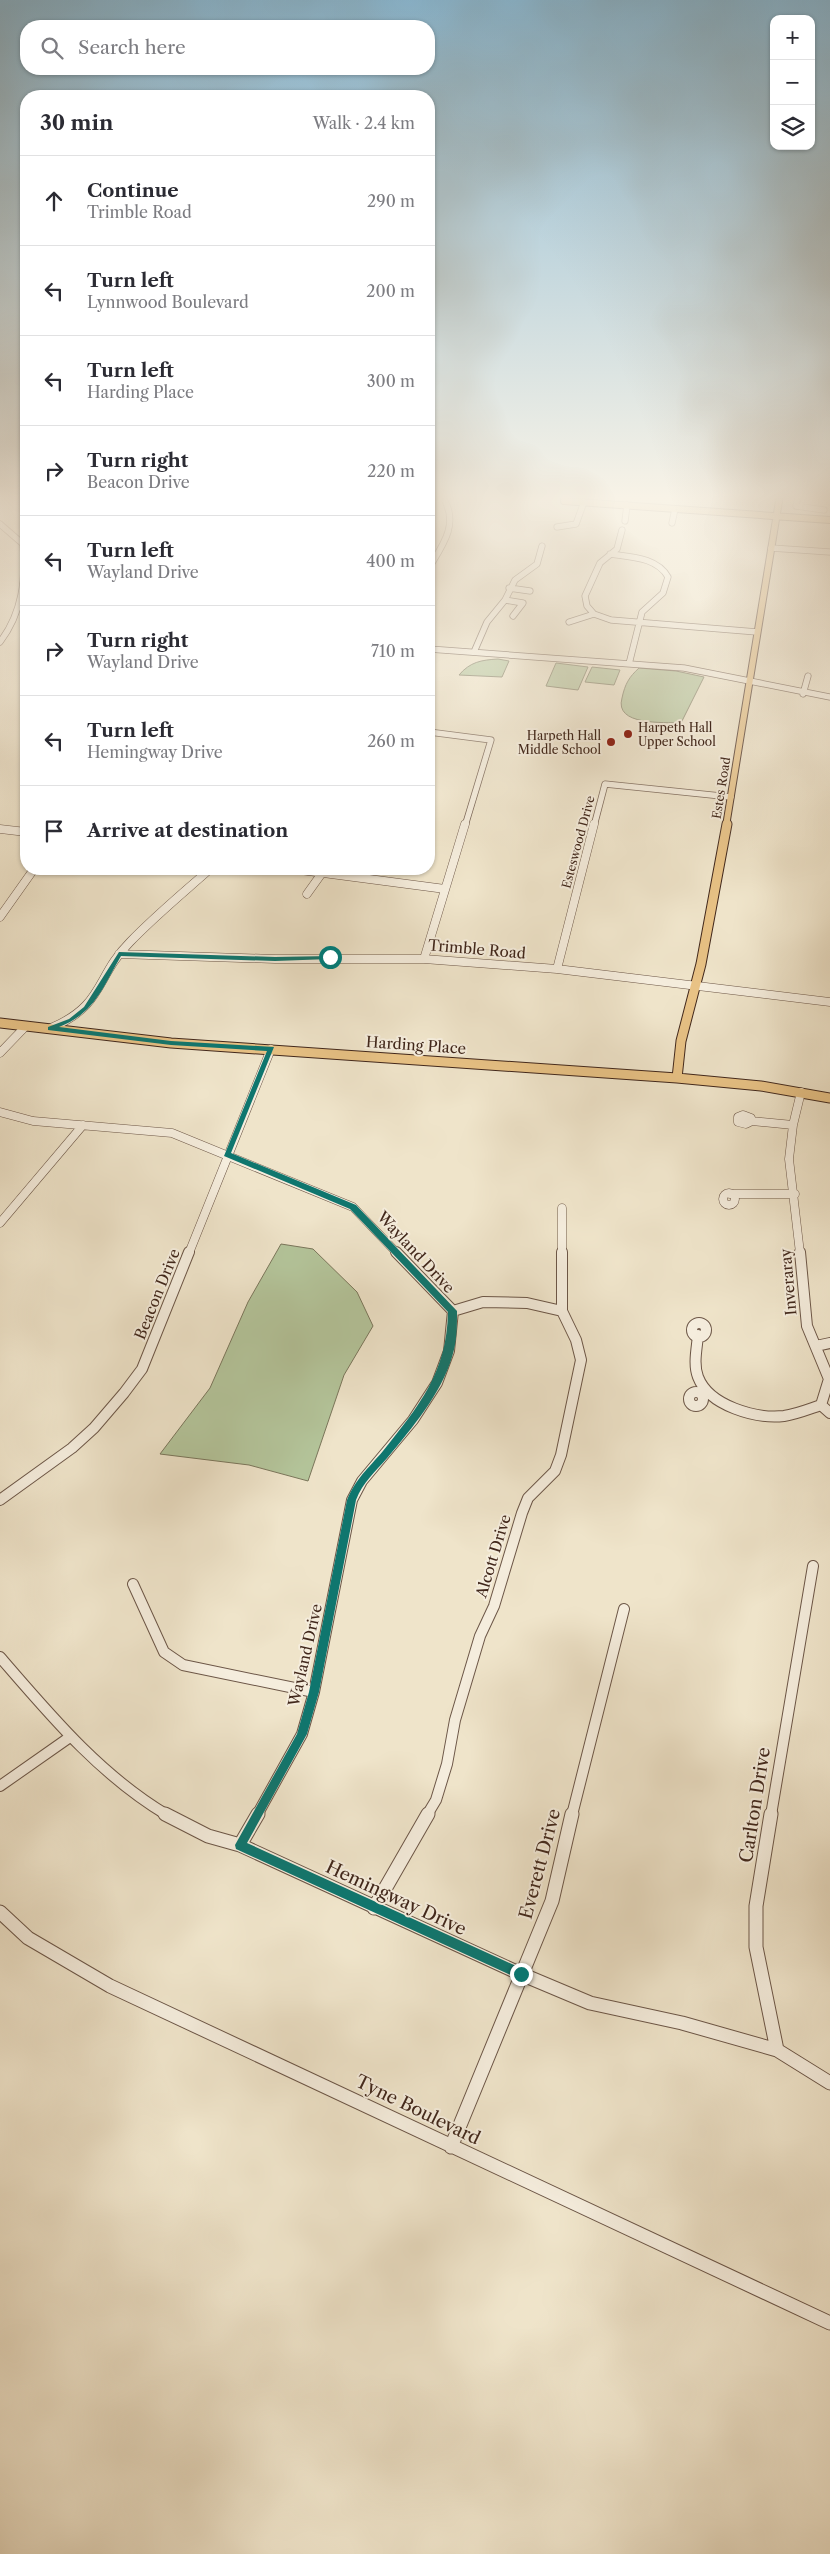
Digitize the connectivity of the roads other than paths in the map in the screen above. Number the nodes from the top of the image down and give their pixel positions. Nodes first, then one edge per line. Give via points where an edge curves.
1 (14, 620) edge
2 (488, 620) edge
3 (575, 620) edge
4 (614, 620) edge
5 (759, 620) edge
6 (569, 622) dead end
7 (639, 622) junction
8 (757, 632) junction
9 (0, 633) edge
10 (8, 633) junction
11 (0, 642) edge
12 (435, 649) edge
13 (474, 652) junction
14 (630, 664) junction
15 (808, 676) dead end
16 (749, 681) junction
17 (802, 694) junction
18 (830, 697) edge
19 (435, 733) edge
20 (731, 797) junction
21 (0, 829) edge
22 (20, 831) edge
23 (30, 875) edge
24 (203, 875) edge
25 (321, 875) edge
26 (337, 875) edge
27 (445, 889) junction
28 (307, 894) dead end
29 (0, 917) edge
30 (119, 954) junction
31 (424, 958) junction
32 (557, 969) junction
33 (696, 986) junction
34 (830, 1002) edge
35 (0, 1023) edge
36 (25, 1027) junction
37 (51, 1028) junction
38 (271, 1049) junction
39 (0, 1053) edge
40 (677, 1078) junction
41 (801, 1092) junction
42 (830, 1098) edge
43 (0, 1112) edge
44 (752, 1120) dead end
45 (82, 1125) junction
46 (793, 1125) junction
47 (227, 1154) junction
48 (730, 1194) dead end
49 (796, 1194) junction
50 (562, 1208) dead end
51 (0, 1223) edge
52 (453, 1311) junction
53 (562, 1311) junction
54 (698, 1335) dead end
55 (830, 1343) edge
56 (816, 1346) junction
57 (821, 1405) junction
58 (830, 1412) edge
59 (0, 1500) edge
60 (812, 1566) dead end
61 (133, 1584) dead end
62 (624, 1610) dead end
63 (0, 1657) edge
64 (314, 1692) junction
65 (70, 1738) junction
66 (0, 1786) edge
67 (240, 1845) junction
68 (374, 1908) junction
69 (0, 1912) edge
70 (521, 1974) junction
71 (777, 2050) junction
72 (830, 2083) edge
73 (451, 2147) junction
74 (830, 2324) edge

1 - 10 street
2 - 13 street
3 - 6 street
4 - 7 street
5 - 8 main road, Estes Road
7 - 8 street
7 - 14 street
8 - 16 main road, Estes Road
9 - 10 street
10 - 11 street
12 - 13 street
13 - 14 street
14 - 16 street via 701,671
15 - 17 street
16 - 17 street
16 - 20 main road, Estes Road
17 - 18 street
19 - 27 street via 492,740
20 - 32 street, Esteswood Drive via 605,784
20 - 33 main road, Estes Road
21 - 22 street
23 - 29 street
24 - 30 street
25 - 28 street
26 - 27 street
27 - 31 street
30 - 31 street, Trimble Road via 275,959
30 - 37 street via 87,1008 71,1020
31 - 32 street, Trimble Road
32 - 33 street, Trimble Road
33 - 34 street, Trimble Road
33 - 40 main road, Estes Road via 681,1041
35 - 36 main road, Harding Place
36 - 37 main road, Harding Place
36 - 39 street
37 - 38 main road, Harding Place via 171,1043
38 - 40 main road, Harding Place
38 - 47 street, Beacon Drive
40 - 41 main road, Harding Place
41 - 42 main road, Harding Place
41 - 46 street, Inveraray
43 - 45 street, Wayland Drive via 33,1120
44 - 46 street
45 - 47 street, Wayland Drive via 172,1132
45 - 51 street
46 - 49 street, Inveraray via 789,1159
47 - 52 street, Wayland Drive via 353,1207
47 - 59 street, Beacon Drive via 142,1369 115,1406 62,1457
48 - 49 street
49 - 56 street, Inveraray via 807,1326
50 - 53 street, Alcott Drive
52 - 53 street via 483,1302 527,1303
52 - 64 street, Wayland Drive via 448,1358 440,1376 418,1412 358,1483
53 - 68 street, Alcott Drive via 576,1340 581,1360 561,1455 555,1471 528,1498 522,1513 454,1720 447,1764 436,1800
54 - 57 street via 697,1369 706,1393 729,1405 782,1416
55 - 56 street
56 - 57 street, Inveraray via 829,1378
57 - 58 street
60 - 71 street, Carlton Drive via 756,1906 756,1947
61 - 64 street via 164,1652 184,1665
62 - 70 street, Everett Drive via 552,1901
63 - 65 street, Hemingway Drive
64 - 67 street, Wayland Drive via 302,1734
65 - 66 street
65 - 67 street, Hemingway Drive via 121,1786 162,1813 217,1841
67 - 68 street, Hemingway Drive
68 - 70 street, Hemingway Drive
69 - 73 street, Tyne Boulevard via 28,1938 110,1986
70 - 71 street, Hemingway Drive via 590,2003 682,2022
70 - 73 street, Everett Drive
71 - 72 street, Hemingway Drive
73 - 74 street, Tyne Boulevard

